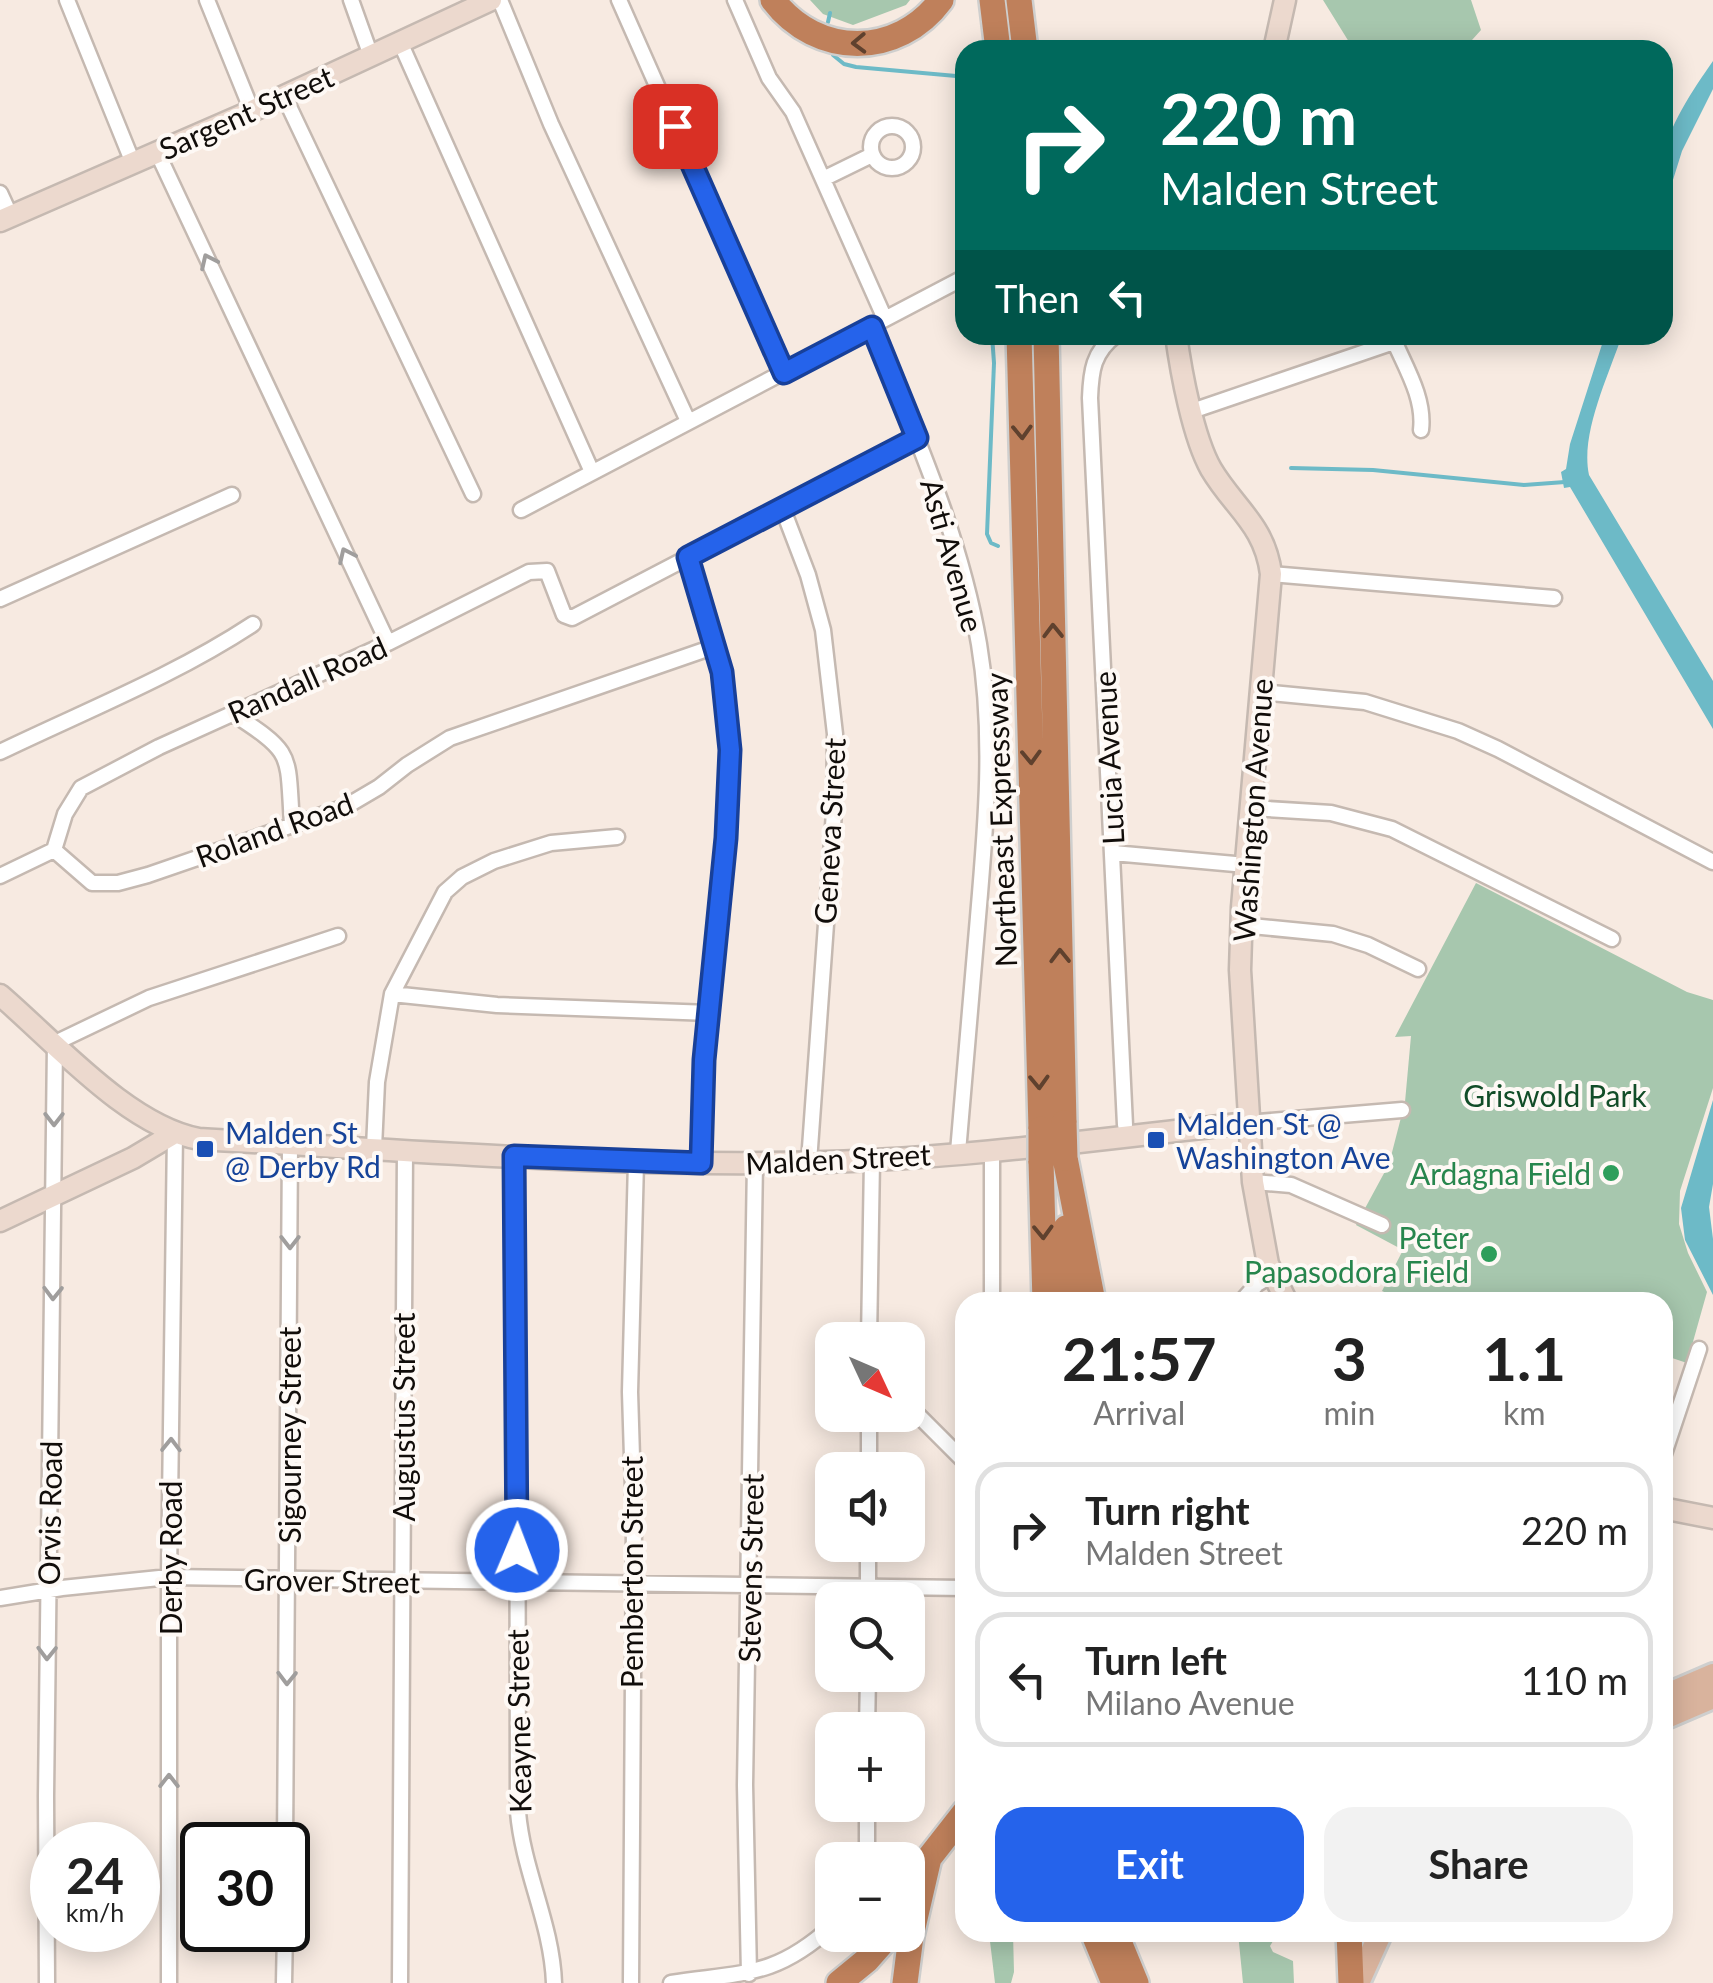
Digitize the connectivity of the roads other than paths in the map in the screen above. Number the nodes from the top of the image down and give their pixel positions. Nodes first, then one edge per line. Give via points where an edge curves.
1 (67, 0) edge
2 (207, 0) edge
3 (351, 0) edge
4 (491, 0) edge
5 (500, 0) edge
6 (618, 0) edge
7 (735, 0) edge
8 (773, 0) edge
9 (941, 0) edge
10 (992, 0) edge
11 (1019, 0) edge
12 (1285, 0) edge
13 (997, 40) edge
14 (1024, 40) edge
15 (1276, 40) edge
16 (400, 42) junction
17 (371, 56) junction
18 (284, 96) junction
19 (252, 110) junction
20 (157, 152) junction
21 (872, 155) dead end
22 (134, 163) junction
23 (823, 178) junction
24 (0, 192) edge
25 (5, 219) edge
26 (955, 282) edge
27 (878, 323) junction
28 (1019, 345) edge
29 (1046, 345) edge
30 (1106, 345) edge
31 (1178, 345) edge
32 (1373, 345) edge
33 (1396, 345) edge
34 (784, 373) junction
35 (1192, 410) junction
36 (688, 422) junction
37 (1420, 430) dead end
38 (917, 438) junction
39 (592, 472) junction
40 (473, 494) dead end
41 (232, 495) dead end
42 (782, 506) junction
43 (522, 510) dead end
44 (688, 557) junction
45 (1271, 574) junction
46 (1554, 598) dead end
47 (0, 599) edge
48 (253, 624) dead end
49 (388, 643) junction
50 (716, 646) junction
51 (1261, 692) junction
52 (232, 713) junction
53 (0, 752) edge
54 (1252, 808) junction
55 (292, 824) junction
56 (617, 837) dead end
57 (54, 850) junction
58 (1112, 853) junction
59 (1713, 862) edge
60 (1246, 865) junction
61 (0, 876) edge
62 (1241, 926) junction
63 (338, 936) dead end
64 (1612, 939) dead end
65 (1418, 969) dead end
66 (392, 994) junction
67 (0, 995) edge
68 (710, 1013) junction
69 (55, 1043) junction
70 (1402, 1110) dead end
71 (1247, 1123) junction
72 (1052, 1126) junction
73 (1201, 1128) junction
74 (1126, 1130) junction
75 (175, 1134) junction
76 (290, 1145) junction
77 (374, 1148) junction
78 (992, 1149) junction
79 (404, 1150) junction
80 (958, 1152) junction
81 (514, 1156) junction
82 (1053, 1159) junction
83 (872, 1160) junction
84 (636, 1162) junction
85 (755, 1162) junction
86 (809, 1162) junction
87 (701, 1163) junction
88 (1252, 1174) junction
89 (54, 1195) junction
90 (0, 1221) edge
91 (1382, 1225) dead end
92 (1272, 1275) junction
93 (992, 1292) edge
94 (1046, 1292) edge
95 (1067, 1292) edge
96 (1090, 1292) edge
97 (1249, 1292) edge
98 (1281, 1292) edge
99 (869, 1322) edge
100 (1699, 1348) dead end
101 (925, 1421) edge
102 (1673, 1427) edge
103 (955, 1452) edge
104 (1673, 1510) edge
105 (1713, 1518) edge
106 (169, 1577) junction
107 (288, 1580) junction
108 (404, 1581) junction
109 (516, 1582) junction
110 (633, 1583) junction
111 (750, 1586) junction
112 (955, 1589) edge
113 (48, 1590) junction
114 (815, 1590) edge
115 (925, 1590) edge
116 (0, 1598) edge
117 (1713, 1675) edge
118 (1673, 1692) edge
119 (1713, 1697) edge
120 (1673, 1715) edge
121 (286, 1822) edge
122 (955, 1823) edge
123 (929, 1858) junction
124 (925, 1866) edge
125 (815, 1939) edge
126 (1096, 1942) edge
127 (1119, 1942) edge
128 (1350, 1942) edge
129 (1376, 1942) edge
130 (284, 1952) edge
131 (875, 1952) edge
132 (749, 1974) junction
133 (48, 1983) edge
134 (169, 1983) edge
135 (284, 1983) edge
136 (400, 1983) edge
137 (554, 1983) edge
138 (631, 1983) edge
139 (671, 1983) edge
140 (838, 1983) edge
141 (905, 1983) edge
142 (1114, 1983) edge
143 (1136, 1983) edge
144 (1354, 1983) edge

1 - 22 street
2 - 19 street
3 - 17 street
4 - 16 street, Sargent Street
5 - 36 street
6 - 34 street
7 - 23 street, Asti Avenue
9 -> 8 highway via 903,34 855,45 808,32
10 - 13 highway
11 - 14 highway
12 - 15 street
16 - 17 street, Sargent Street
16 - 39 street
17 - 18 street, Sargent Street
18 - 19 street, Sargent Street
18 - 40 street
19 - 20 street, Sargent Street
20 - 22 street, Sargent Street
49 -> 20 street
21 - 23 street
22 - 25 street, Sargent Street
23 - 27 street, Asti Avenue
24 - 25 street
26 - 27 street
27 - 34 street
27 - 38 street, Asti Avenue
28 -> 72 highway, Northeast Expressway
72 -> 29 highway, Northeast Expressway
30 - 58 street, Lucia Avenue via 1091,370 1090,391
31 - 35 street, Washington Avenue
32 - 35 street
33 - 37 street via 1419,399
34 - 36 street
35 - 45 street, Washington Avenue via 1210,466 1262,536
36 - 39 street
38 - 42 street
38 - 80 street, Asti Avenue via 966,586 987,731 986,826
39 - 43 street
41 - 47 street
42 - 44 street
42 - 86 street, Geneva Street via 823,630 836,734
44 - 49 street, Randall Road via 568,618 547,572 536,570
44 - 50 street
45 - 46 street
45 - 51 street, Washington Avenue
48 - 53 street via 125,695
49 - 52 street, Randall Road
50 - 55 street, Roland Road via 450,738 359,800
50 - 68 street via 730,763
51 - 54 street, Washington Avenue
51 - 59 street via 1365,702 1438,723
52 - 55 street via 286,756
52 - 57 street, Randall Road via 81,788
54 - 60 street, Washington Avenue
54 - 64 street via 1331,813 1392,829
55 - 57 street, Roland Road via 118,883 92,883
56 - 66 street via 552,843 462,878 445,892
57 - 61 street
58 - 60 street
58 - 74 street, Lucia Avenue
60 - 62 street, Washington Avenue
62 - 65 street via 1333,934
62 - 71 street, Washington Avenue
63 - 69 street via 149,998
66 - 68 street
66 - 77 street
67 - 69 street, Malden Street
68 - 87 street
69 - 75 street, Malden Street via 135,1111
69 -> 89 street, Orvis Road
70 - 71 street, Malden Street
71 - 73 street, Malden Street
71 - 88 street, Washington Avenue
72 - 82 highway, Northeast Expressway, bridge
73 - 74 street, Malden Street
73 - 88 street via 1231,1140
74 - 78 street, Malden Street
75 - 76 street, Malden Street
75 - 89 street
106 -> 75 street, Derby Road
76 - 77 street, Malden Street
76 -> 107 street, Sigourney Street
77 - 79 street, Malden Street
78 - 80 street, Malden Street
78 - 93 street
79 - 81 street, Malden Street
79 - 108 street, Augustus Street
80 - 83 street, Malden Street
81 - 84 street, Malden Street
81 - 109 street, Keayne Street
82 -> 94 highway, Northeast Expressway
82 - 95 highway, Northeast Expressway
82 - 96 highway
83 - 86 street, Malden Street
83 - 99 street
84 - 87 street, Malden Street
84 - 110 street, Pemberton Street
85 - 86 street, Malden Street
85 - 87 street, Malden Street
85 - 111 street, Stevens Street
88 - 91 street
88 - 92 street, Washington Avenue
89 - 90 street
89 -> 113 street, Orvis Road
92 - 97 street
92 - 98 street, Washington Avenue
100 - 102 street
101 - 103 street
104 - 105 street
106 - 107 street, Grover Street
106 - 113 street, Grover Street
134 -> 106 street, Derby Road
107 - 108 street, Grover Street
107 -> 121 street, Sigourney Street
108 - 109 street, Grover Street
108 - 136 street, Augustus Street
109 - 110 street, Grover Street
109 - 137 street, Keayne Street via 518,1812
110 - 111 street, Grover Street
110 - 138 street, Pemberton Street
111 - 114 street, Grover Street
111 - 132 street, Stevens Street
112 - 115 street, Grover Street
113 - 116 street, Grover Street
113 -> 133 street, Orvis Road
117 - 118 main road
119 - 120 main road
122 - 123 highway
123 - 124 highway
123 - 141 highway
125 - 132 street via 786,1961
126 - 142 highway
127 - 143 highway
128 - 144 highway
129 - 144 main road
130 - 135 street
131 - 140 highway
132 - 139 street

